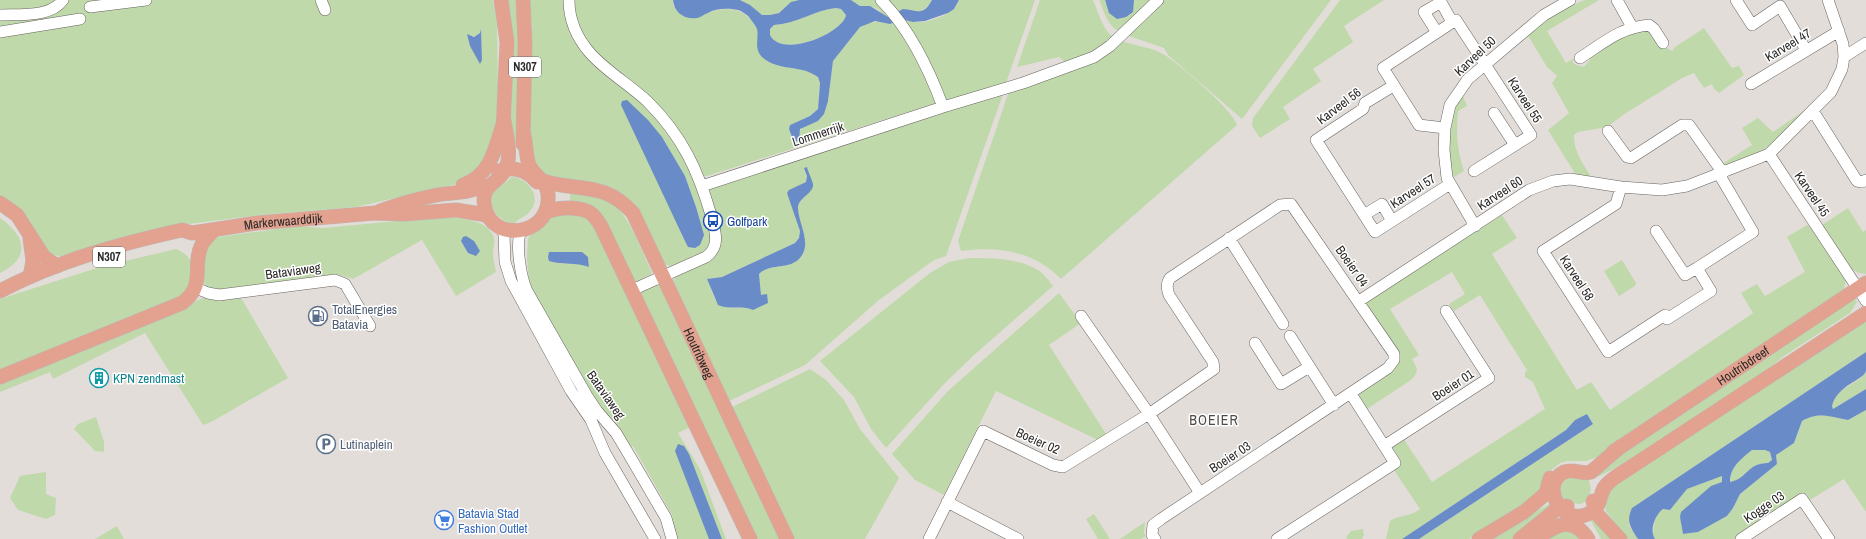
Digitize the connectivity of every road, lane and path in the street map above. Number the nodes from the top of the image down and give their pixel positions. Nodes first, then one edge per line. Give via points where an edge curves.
1 (63, 0) edge
2 (146, 0) edge
3 (501, 0) edge
4 (524, 0) edge
5 (569, 0) edge
6 (881, 0) edge
7 (1158, 0) edge
8 (1569, 0) edge
9 (1617, 0) edge
10 (1736, 0) edge
11 (1828, 0) edge
12 (90, 7) dead end
13 (0, 15) edge
14 (80, 19) dead end
15 (1452, 22) junction
16 (1632, 27) junction
17 (0, 31) edge
18 (1839, 31) junction
19 (1436, 32) junction
20 (1663, 43) dead end
21 (1866, 43) edge
22 (1806, 50) junction
23 (1844, 57) junction
24 (1580, 58) dead end
25 (1485, 64) junction
26 (1751, 84) dead end
27 (1393, 86) junction
28 (943, 107) junction
29 (1813, 111) junction
30 (1494, 113) dead end
31 (504, 120) junction
32 (1445, 128) junction
33 (1608, 132) dead end
34 (1515, 145) junction
35 (1769, 154) junction
36 (502, 170) junction
37 (1474, 171) dead end
38 (1721, 173) junction
39 (1338, 175) joint
40 (538, 180) junction
41 (1866, 180) edge
42 (1450, 184) junction
43 (482, 186) junction
44 (702, 186) junction
45 (1621, 187) junction
46 (438, 194) junction
47 (0, 203) edge
48 (375, 212) junction
49 (545, 213) junction
50 (1364, 215) junction
51 (489, 221) junction
52 (1392, 221) junction
53 (1476, 226) junction
54 (214, 230) junction
55 (524, 230) junction
56 (1656, 231) dead end
57 (192, 232) junction
58 (29, 234) junction
59 (1229, 238) junction
60 (198, 264) junction
61 (57, 266) junction
62 (1697, 268) junction
63 (30, 276) junction
64 (664, 276) junction
65 (1862, 286) edge
66 (196, 288) junction
67 (632, 290) junction
68 (0, 293) edge
69 (1359, 301) junction
70 (1866, 301) edge
71 (1446, 311) dead end
72 (1866, 313) edge
73 (1081, 316) dead end
74 (1283, 324) dead end
75 (370, 326) dead end
76 (1290, 336) dead end
77 (1255, 343) dead end
78 (1309, 367) junction
79 (0, 377) edge
80 (1351, 394) junction
81 (1334, 405) junction
82 (1149, 414) junction
83 (1384, 446) junction
84 (1588, 469) junction
85 (1551, 491) junction
86 (1200, 493) junction
87 (1597, 499) junction
88 (947, 502) junction
89 (1563, 510) junction
90 (1581, 516) junction
91 (1617, 536) edge
92 (655, 539) edge
93 (672, 539) edge
94 (750, 539) edge
95 (787, 539) edge
96 (930, 539) edge
97 (1018, 539) edge
98 (1155, 539) edge
99 (1277, 539) edge
100 (1479, 539) edge
101 (1520, 539) edge
102 (1526, 539) edge
103 (1536, 539) edge
104 (1588, 539) edge
105 (1596, 539) edge
106 (1741, 539) edge
107 (1829, 539) edge

1 - 13 street via 54,8 41,12
2 - 12 street
3 - 31 main road, N307 via 507,42
4 - 40 main road, N307 via 522,159
5 - 44 street via 569,14 577,33 590,52 648,102 670,126 691,159
6 - 28 street via 900,23 931,76
7 - 28 street, Lommerrijk via 1110,46 1094,57 1023,83
8 - 25 street, Karveel 50 via 1544,15
9 - 16 street
10 - 22 street via 1752,25 1780,6
11 - 18 street
14 - 17 street
15 - 19 street
15 - 19 street via 1441,2 1424,12
15 - 25 street via 1456,20
16 - 20 street via 1649,25
16 - 24 street via 1617,33
18 - 22 street, Karveel 47
18 - 23 street
19 - 27 street via 1383,68
21 - 23 street
22 - 26 street, Karveel 47
23 - 29 street via 1842,69 1831,92
25 - 32 street, Karveel 50 via 1458,92 1450,105
25 - 34 street, Karveel 55 via 1531,135
27 - 32 street via 1419,125
27 - 39 street, Karveel 56 via 1365,103 1363,108 1316,140
28 - 44 street, Lommerrijk
29 - 35 street
29 - 41 street via 1857,181
30 - 34 street
31 - 36 main road, N307
31 - 46 main road, N307 via 491,159 483,172 471,182
32 - 42 street, Karveel 50 via 1444,150
33 - 38 street via 1627,158 1631,158 1682,125 1689,125
34 - 37 street, Karveel 55
35 - 38 street, Karveel 60
35 - 65 street, Karveel 45
36 - 40 main road via 516,169
36 - 43 main road, N307 via 490,175
36 - 51 main road via 487,190 484,202
38 - 45 street, Karveel 60 via 1687,186 1662,190
38 - 62 street via 1753,232
39 - 50 street, Karveel 57
40 - 49 main road, N307 via 548,201
40 - 55 main road, N307 via 542,200 540,208 526,223
40 - 64 main road, Houtribweg via 591,189 615,197 634,213
42 - 52 street, Karveel 57
42 - 53 street, Karveel 50
43 - 46 main road, Markerwaarddijk / N307 via 470,191
43 - 51 main road via 478,201
44 - 64 street via 716,236 715,248 698,262
45 - 53 street, Karveel 60 via 1575,179 1553,181 1529,190
45 - 62 street, Karveel 58 via 1616,204 1543,251 1608,352 1665,315 1668,319 1711,291
46 - 48 main road, Markerwaarddijk / N307
47 - 58 main road via 17,215
48 - 51 main road, Markerwaarddijk / N307 via 438,212
48 - 54 main road, Markerwaarddijk / N307 via 256,223
49 - 55 main road via 537,225
49 - 67 main road via 555,209 580,209 590,213 601,226
50 - 52 street, Karveel 57 via 1375,232
50 - 52 street, Karveel 57 via 1382,204
51 - 55 main road, N307 via 510,231
51 - 92 street, Bataviaweg via 504,234 508,274 535,322 539,335 571,391 587,413 605,453
53 - 69 street, Karveel 60
54 - 57 main road, Markerwaarddijk / N307
54 - 60 main road via 202,244
55 - 93 street, Bataviaweg via 521,267 526,291 596,411 616,433 628,453 666,518
56 - 62 street via 1685,275
57 - 60 main road via 193,257
57 - 61 main road, Markerwaarddijk / N307 via 182,230 112,247
57 - 68 main road, Markerwaarddijk / N307 via 183,239 107,258
58 - 61 main road via 44,257
58 - 63 main road via 33,261
59 - 69 street, Boeier 04 via 1280,206 1291,204
59 - 74 street
59 - 82 street, Boeier 04 via 1170,278 1166,285 1169,294 1213,362 1214,369
60 - 66 main road
61 - 63 main road, Markerwaarddijk / N307
63 - 68 main road, Markerwaarddijk / N307
64 - 67 street
64 - 95 main road, Houtribweg
65 - 70 street, Karveel 45
65 - 84 main road, Houtribdreef
66 - 75 street, Bataviaweg via 219,295 335,280 346,284
66 - 79 main road via 187,300 177,306
67 - 94 main road
69 - 80 street, Boeier 04 via 1394,354 1394,360 1388,368
71 - 83 street, Boeier 01 via 1489,378
72 - 87 main road, Houtribdreef via 1628,468 1608,483
73 - 82 street
76 - 78 street
77 - 78 street via 1281,384
78 - 81 street
80 - 81 street, Boeier 03
80 - 83 street
81 - 86 street, Boeier 03
82 - 86 street
82 - 88 street, Boeier 02 via 1063,467 1053,465 983,431
83 - 99 street via 1396,463
84 - 85 main road via 1570,464 1560,467 1552,475
84 - 87 main road
85 - 89 main road
85 - 100 main road via 1524,512
86 - 98 street, Boeier 03 via 1153,525 1152,535
87 - 89 main road via 1581,509 1567,506
87 - 90 main road
87 - 91 main road via 1605,525
88 - 96 street, Boeier 02
88 - 97 street
89 - 90 main road
89 - 101 main road
89 - 102 main road
90 - 105 main road
103 - 104 main road via 1554,527 1565,524 1580,529
106 - 107 street, Kogge 03 via 1802,499

